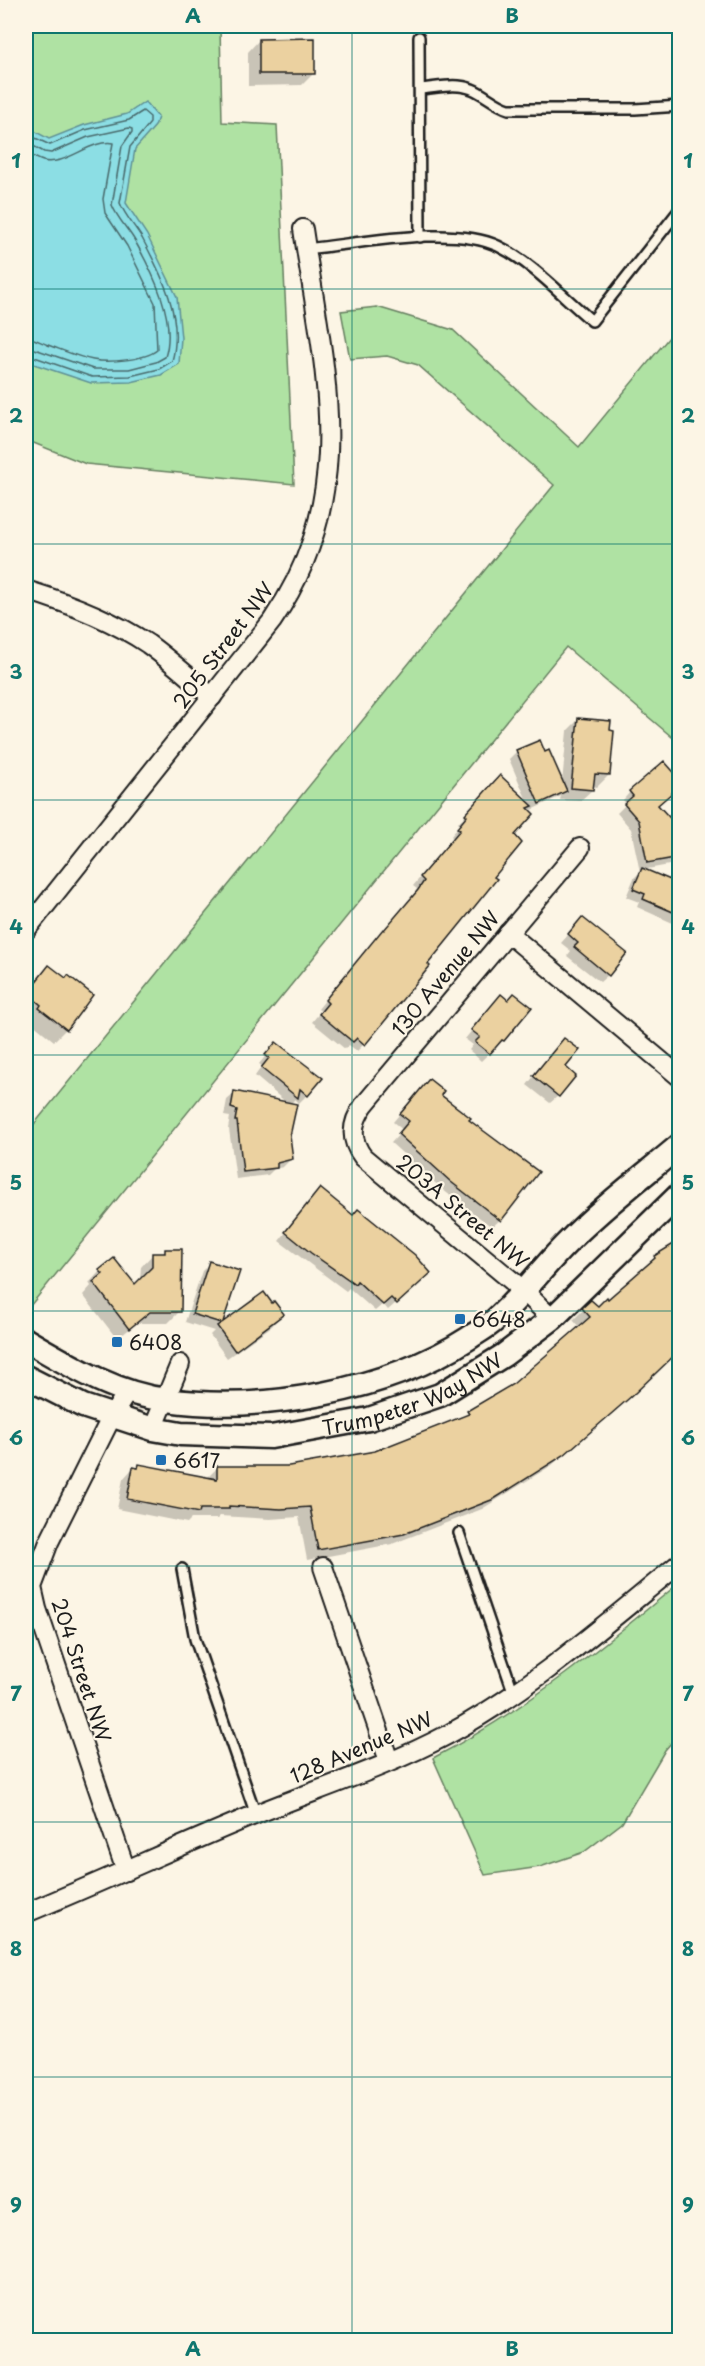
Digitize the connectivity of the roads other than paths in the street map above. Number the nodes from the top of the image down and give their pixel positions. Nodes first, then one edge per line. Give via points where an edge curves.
1 (419, 37) dead end
2 (420, 89) junction
3 (680, 106) edge
4 (680, 209) edge
5 (303, 229) dead end
6 (420, 237) junction
7 (306, 249) junction
8 (26, 590) edge
9 (212, 697) junction
10 (580, 848) dead end
11 (26, 930) edge
12 (508, 933) junction
13 (680, 1077) edge
14 (353, 1132) joint
15 (680, 1145) edge
16 (680, 1194) edge
17 (523, 1290) junction
18 (552, 1319) junction
19 (26, 1340) edge
20 (180, 1364) dead end
21 (26, 1377) edge
22 (128, 1391) junction
23 (166, 1400) junction
24 (112, 1416) junction
25 (153, 1429) junction
26 (459, 1533) dead end
27 (680, 1563) edge
28 (323, 1567) dead end
29 (182, 1569) dead end
30 (31, 1611) edge
31 (514, 1694) junction
32 (389, 1761) junction
33 (256, 1815) junction
34 (126, 1871) junction
35 (26, 1913) edge

1 - 2 lane
2 - 3 lane via 472,88 509,109
2 - 6 lane
4 - 6 lane via 592,321 520,259 496,245 450,235
5 - 7 street, 205 Street NW
6 - 7 lane
7 - 9 street, 205 Street NW via 329,420 330,455 321,516 287,600
8 - 9 street via 80,608 127,632
9 - 11 street, 205 Street NW
10 - 12 street, 130 Avenue NW
12 - 13 street
12 - 14 street, 130 Avenue NW via 357,1114
14 - 17 street, 203A Street NW via 363,1157
15 - 17 street, Trumpeter Way NW via 568,1242
16 - 18 street, Trumpeter Way NW
17 - 18 street, 203A Street NW
17 - 23 street, Trumpeter Way NW via 494,1321 442,1355 356,1387 292,1399 226,1403
18 - 25 street, Trumpeter Way NW via 440,1395 369,1419 271,1437 181,1434
19 - 22 street, Trumpeter Way NW via 75,1368
20 - 23 street
21 - 24 street, Trumpeter Way NW
22 - 23 street, Trumpeter Way NW
22 - 24 street, 204 Street NW
23 - 25 street
24 - 25 street, Trumpeter Way NW
24 - 30 street, 204 Street NW via 49,1542 32,1587
26 - 31 lane
27 - 31 street, 128 Avenue NW
28 - 32 street
29 - 33 lane via 195,1639
30 - 34 street, 204 Street NW
31 - 32 street, 128 Avenue NW via 447,1735
32 - 33 street, 128 Avenue NW
33 - 34 street, 128 Avenue NW
34 - 35 street, 128 Avenue NW

